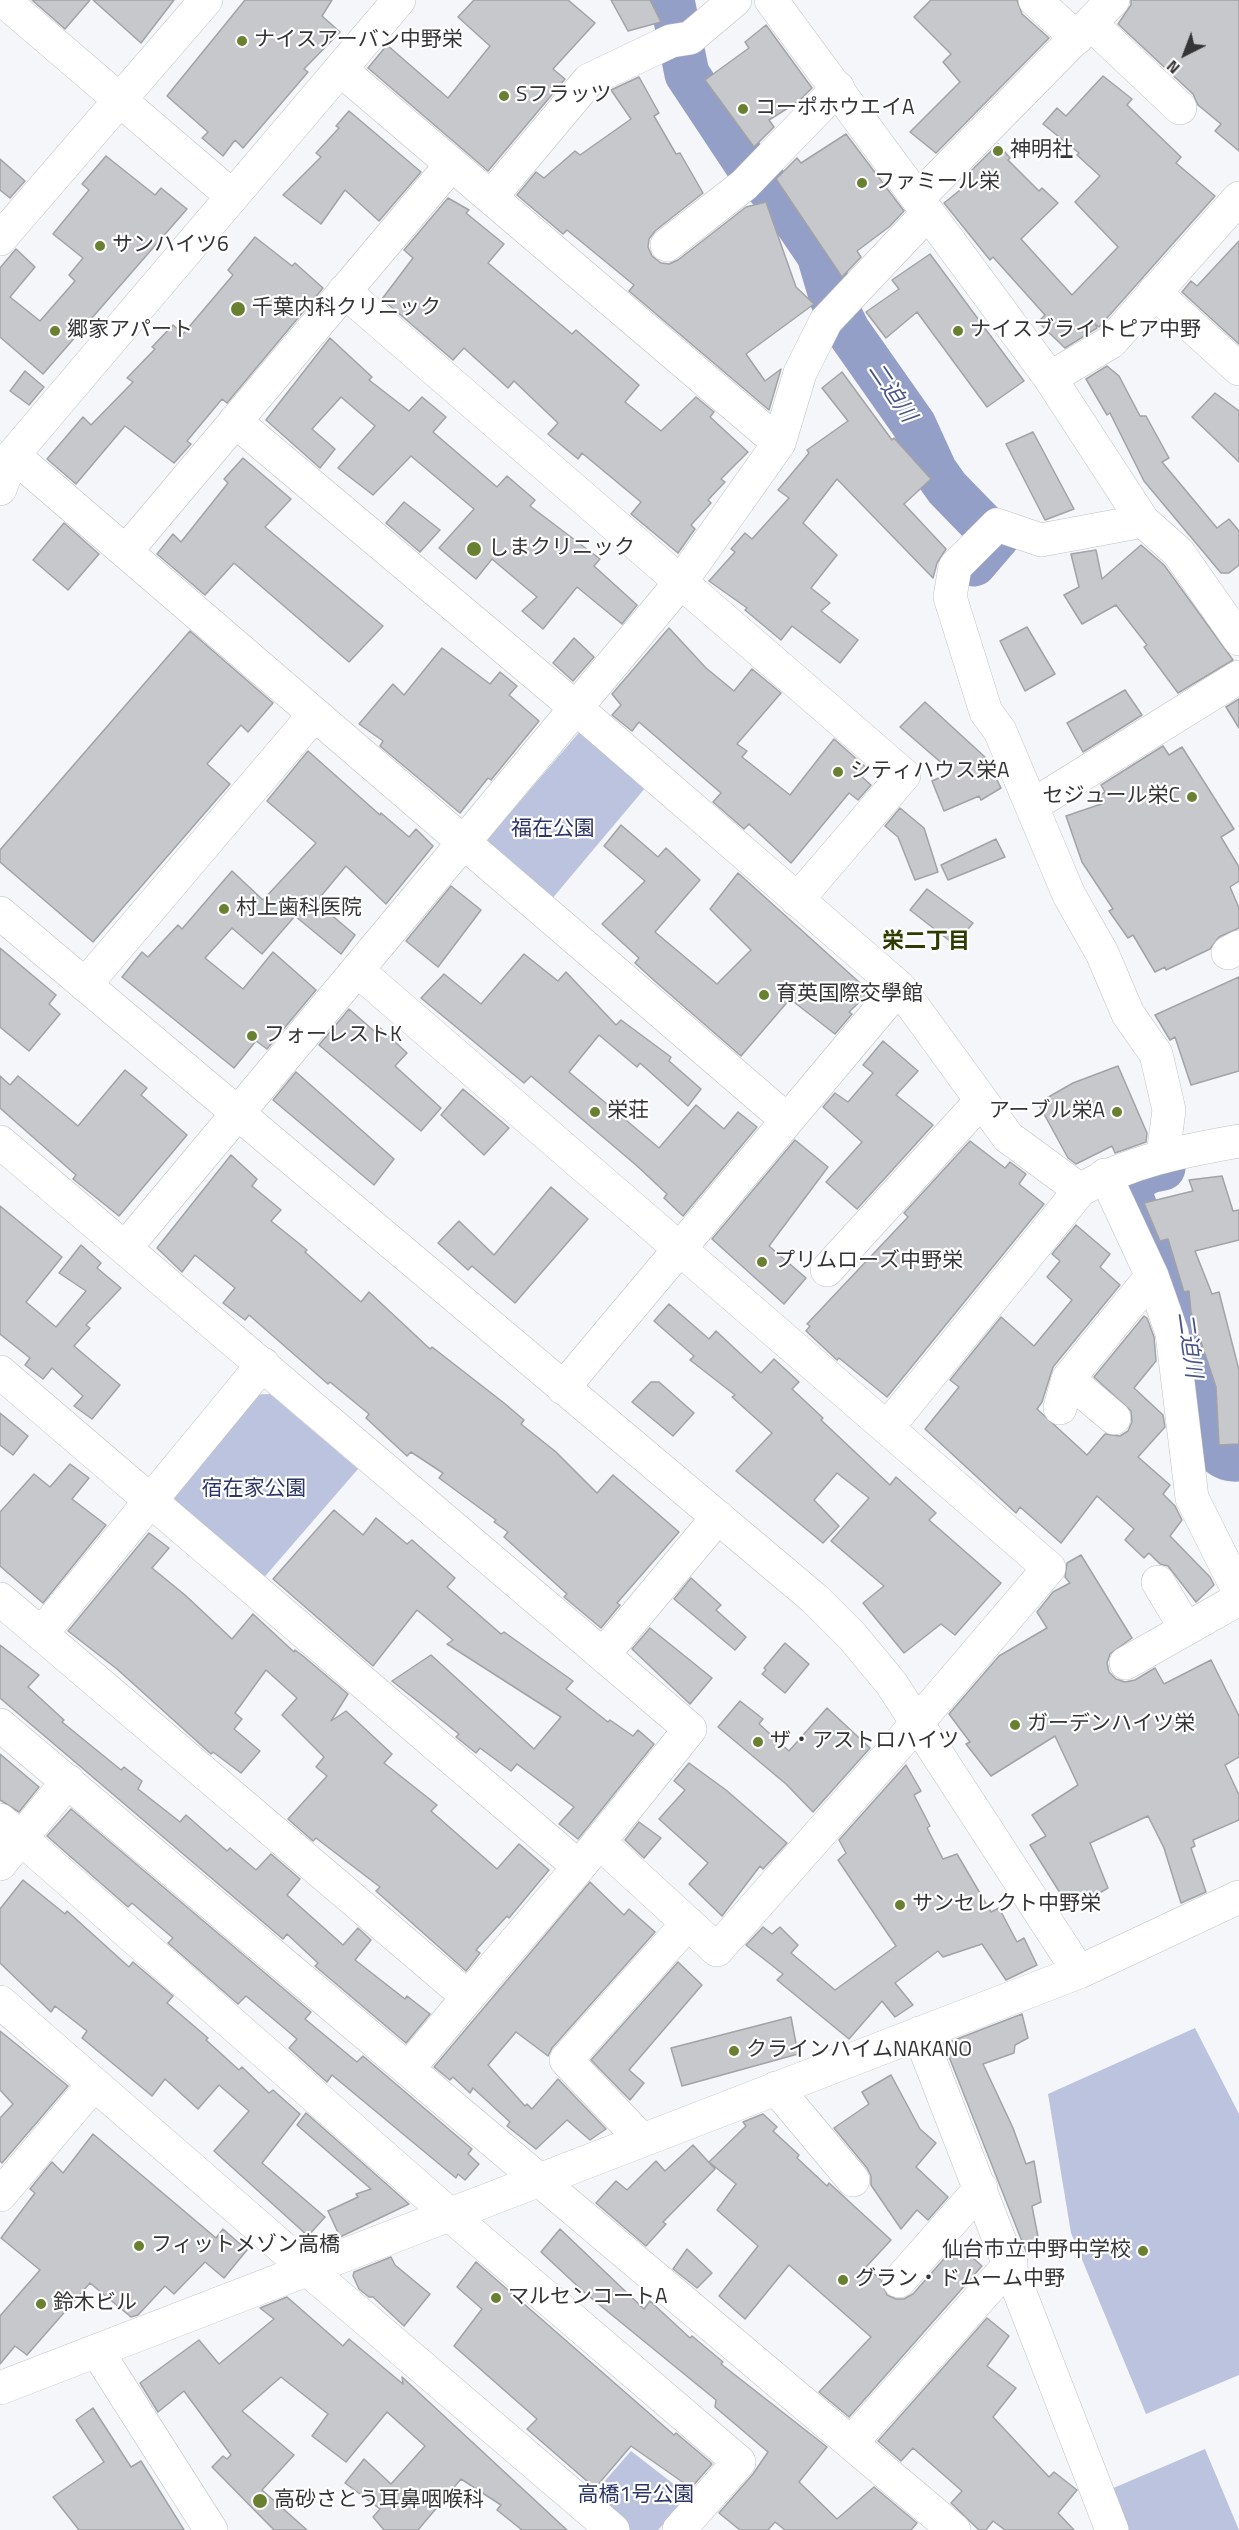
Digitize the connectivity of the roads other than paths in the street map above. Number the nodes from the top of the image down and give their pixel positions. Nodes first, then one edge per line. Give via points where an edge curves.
1 (3, 0) edge
2 (206, 0) edge
3 (399, 0) edge
4 (735, 0) edge
5 (771, 0) edge
6 (1035, 0) edge
7 (1113, 0) edge
8 (1084, 31) junction
9 (341, 70) junction
10 (838, 88) junction
11 (121, 99) junction
12 (1180, 108) dead end
13 (451, 165) junction
14 (232, 196) junction
15 (491, 197) junction
16 (1239, 198) edge
17 (924, 205) junction
18 (3, 230) edge
19 (667, 245) dead end
20 (344, 291) junction
21 (1154, 292) junction
22 (1239, 369) edge
23 (1050, 378) junction
24 (235, 421) junction
25 (779, 443) junction
26 (13, 455) junction
27 (0, 489) edge
28 (1143, 521) junction
29 (127, 550) junction
30 (680, 584) junction
31 (1239, 639) edge
32 (1239, 677) edge
33 (576, 708) junction
34 (314, 715) junction
35 (1033, 805) junction
36 (463, 842) junction
37 (797, 900) junction
38 (0, 913) edge
39 (357, 970) junction
40 (85, 986) junction
41 (898, 987) junction
42 (981, 1101) junction
43 (236, 1114) junction
44 (787, 1120) junction
45 (1239, 1141) edge
46 (0, 1142) edge
47 (1163, 1155) junction
48 (1092, 1183) junction
49 (126, 1247) junction
50 (680, 1249) junction
51 (827, 1269) dead end
52 (1152, 1275) junction
53 (263, 1364) junction
54 (0, 1371) edge
55 (563, 1388) junction
56 (1113, 1418) dead end
57 (887, 1428) junction
58 (151, 1501) junction
59 (718, 1517) junction
60 (1158, 1582) dead end
61 (1239, 1592) edge
62 (0, 1599) edge
63 (1239, 1599) edge
64 (1186, 1629) junction
65 (41, 1635) junction
66 (603, 1655) junction
67 (1126, 1663) dead end
68 (917, 1723) junction
69 (0, 1725) edge
70 (68, 1781) junction
71 (11, 1829) edge
72 (589, 1854) junction
73 (0, 1864) edge
74 (1239, 1897) edge
75 (688, 1923) junction
76 (1079, 1972) junction
77 (468, 1997) junction
78 (0, 2002) edge
79 (920, 2033) junction
80 (408, 2069) junction
81 (94, 2084) junction
82 (776, 2088) junction
83 (642, 2140) junction
84 (539, 2179) junction
85 (854, 2180) dead end
86 (981, 2188) junction
87 (0, 2195) edge
88 (449, 2214) junction
89 (1011, 2264) junction
90 (307, 2269) junction
91 (898, 2281) dead end
92 (97, 2351) junction
93 (0, 2388) edge
94 (851, 2443) junction
95 (211, 2530) edge
96 (613, 2530) edge
97 (679, 2530) edge
98 (954, 2530) edge
99 (1112, 2530) edge

1 - 11 street
2 - 11 street
3 - 9 street
4 - 15 street via 680,39 589,80
5 - 10 street
6 - 8 street
7 - 8 street
8 - 12 street
8 - 17 street
9 - 13 street
9 - 14 street
10 - 17 street
10 - 19 street via 752,177
11 - 14 street
11 - 18 street
13 - 15 street
13 - 20 street
14 - 26 street
15 - 25 street
16 - 21 street
17 - 23 street
17 - 25 street via 834,312 800,373
20 - 24 street
20 - 30 street
21 - 22 street
21 - 23 street via 1111,342
23 - 28 street
24 - 29 street
24 - 33 street
25 - 30 street
26 - 27 street
26 - 29 street
28 - 31 street via 1178,552
28 - 35 street via 1041,540 989,532 955,567 950,597 986,712 1000,731
29 - 34 street
30 - 33 street
30 - 37 street via 904,775
32 - 35 street
33 - 36 street
33 - 37 street
34 - 36 street
34 - 40 street
35 - 47 street via 1069,894 1102,954 1128,1014 1156,1054 1169,1110
36 - 39 street
36 - 44 street
37 - 41 street
38 - 40 street
39 - 43 street
39 - 50 street
40 - 43 street
41 - 42 street
41 - 44 street
42 - 48 street via 1008,1137
42 - 51 street
43 - 49 street
43 - 55 street
44 - 50 street
45 - 47 street
46 - 49 street
47 - 48 street
48 - 52 street
48 - 57 street
49 - 53 street
50 - 55 street
50 - 57 street
52 - 56 street via 1064,1394
52 - 61 street via 1172,1333 1192,1498
53 - 58 street
53 - 66 street
54 - 58 street
55 - 59 street
57 - 68 street via 1049,1568
58 - 65 street
58 - 72 street
59 - 66 street
59 - 68 street via 815,1599 852,1636 891,1683
60 - 64 street
62 - 65 street
63 - 64 street
64 - 67 street
65 - 77 street
66 - 72 street via 690,1729
68 - 75 street via 717,1950
68 - 76 street
69 - 70 street
70 - 71 street
70 - 80 street
71 - 73 street
71 - 88 street
72 - 75 street
72 - 77 street
74 - 76 street
75 - 83 street via 566,2060
76 - 79 street
77 - 80 street
78 - 81 street
79 - 82 street
79 - 86 street
80 - 84 street
81 - 87 street
81 - 90 street
82 - 83 street
82 - 85 street
83 - 84 street
84 - 88 street
84 - 94 street
86 - 89 street
86 - 91 street
88 - 90 street
88 - 97 street via 740,2462
89 - 94 street
89 - 99 street
90 - 92 street
90 - 96 street
92 - 93 street
92 - 95 street
94 - 98 street

